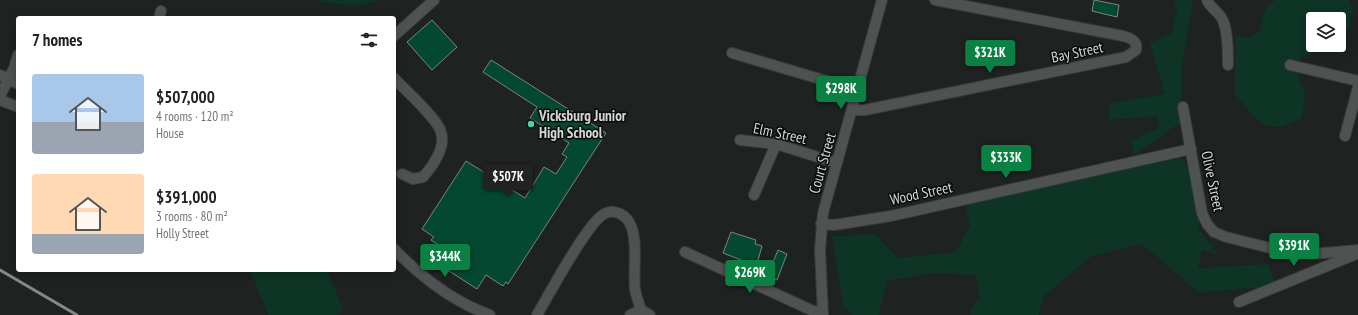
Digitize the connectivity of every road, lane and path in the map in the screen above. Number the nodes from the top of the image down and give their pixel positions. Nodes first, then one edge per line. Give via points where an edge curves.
1 (434, 0) edge
2 (882, 0) edge
3 (935, 0) edge
4 (1207, 0) edge
5 (949, 1) edge
6 (396, 34) edge
7 (732, 53) dead end
8 (16, 62) edge
9 (1228, 65) dead end
10 (1290, 65) dead end
11 (4, 78) edge
12 (396, 80) edge
13 (1358, 81) edge
14 (16, 83) edge
15 (1358, 87) edge
16 (857, 90) junction
17 (0, 96) edge
18 (0, 100) edge
19 (16, 106) edge
20 (1183, 107) dead end
21 (852, 110) junction
22 (1345, 136) dead end
23 (740, 140) dead end
24 (776, 144) junction
25 (1191, 149) junction
26 (837, 163) junction
27 (402, 174) dead end
28 (754, 196) dead end
29 (821, 224) junction
30 (396, 251) edge
31 (685, 252) dead end
32 (1358, 252) edge
33 (1239, 302) dead end
34 (645, 312) edge
35 (823, 314) edge
36 (490, 315) edge
37 (537, 315) edge
38 (630, 315) edge

1 - 6 street
2 - 16 street, Court Street
3 - 5 street
4 - 9 street via 1221,17 1228,48
5 - 21 street, Bay Street via 1123,36 1134,40 1137,46 1134,53 1126,57 865,110
7 - 16 street
8 - 11 street via 14,68
10 - 13 street
11 - 14 street
11 - 17 street
12 - 27 street via 438,125 442,140 436,160 423,177 413,179
15 - 22 street
16 - 21 street, Court Street
18 - 19 street
20 - 25 street, Olive Street
21 - 26 street, Court Street
23 - 24 street, Elm Street
24 - 26 street, Elm Street
24 - 28 street
25 - 29 street, Wood Street via 891,216 834,225
25 - 32 street, Olive Street via 1202,213 1214,232 1291,253
26 - 29 street, Court Street
29 - 35 street, Court Street
30 - 36 street via 409,265 438,287 456,299
31 - 35 street
32 - 33 street
34 - 37 street via 635,291 631,225 620,213 612,211 596,220
34 - 38 street

